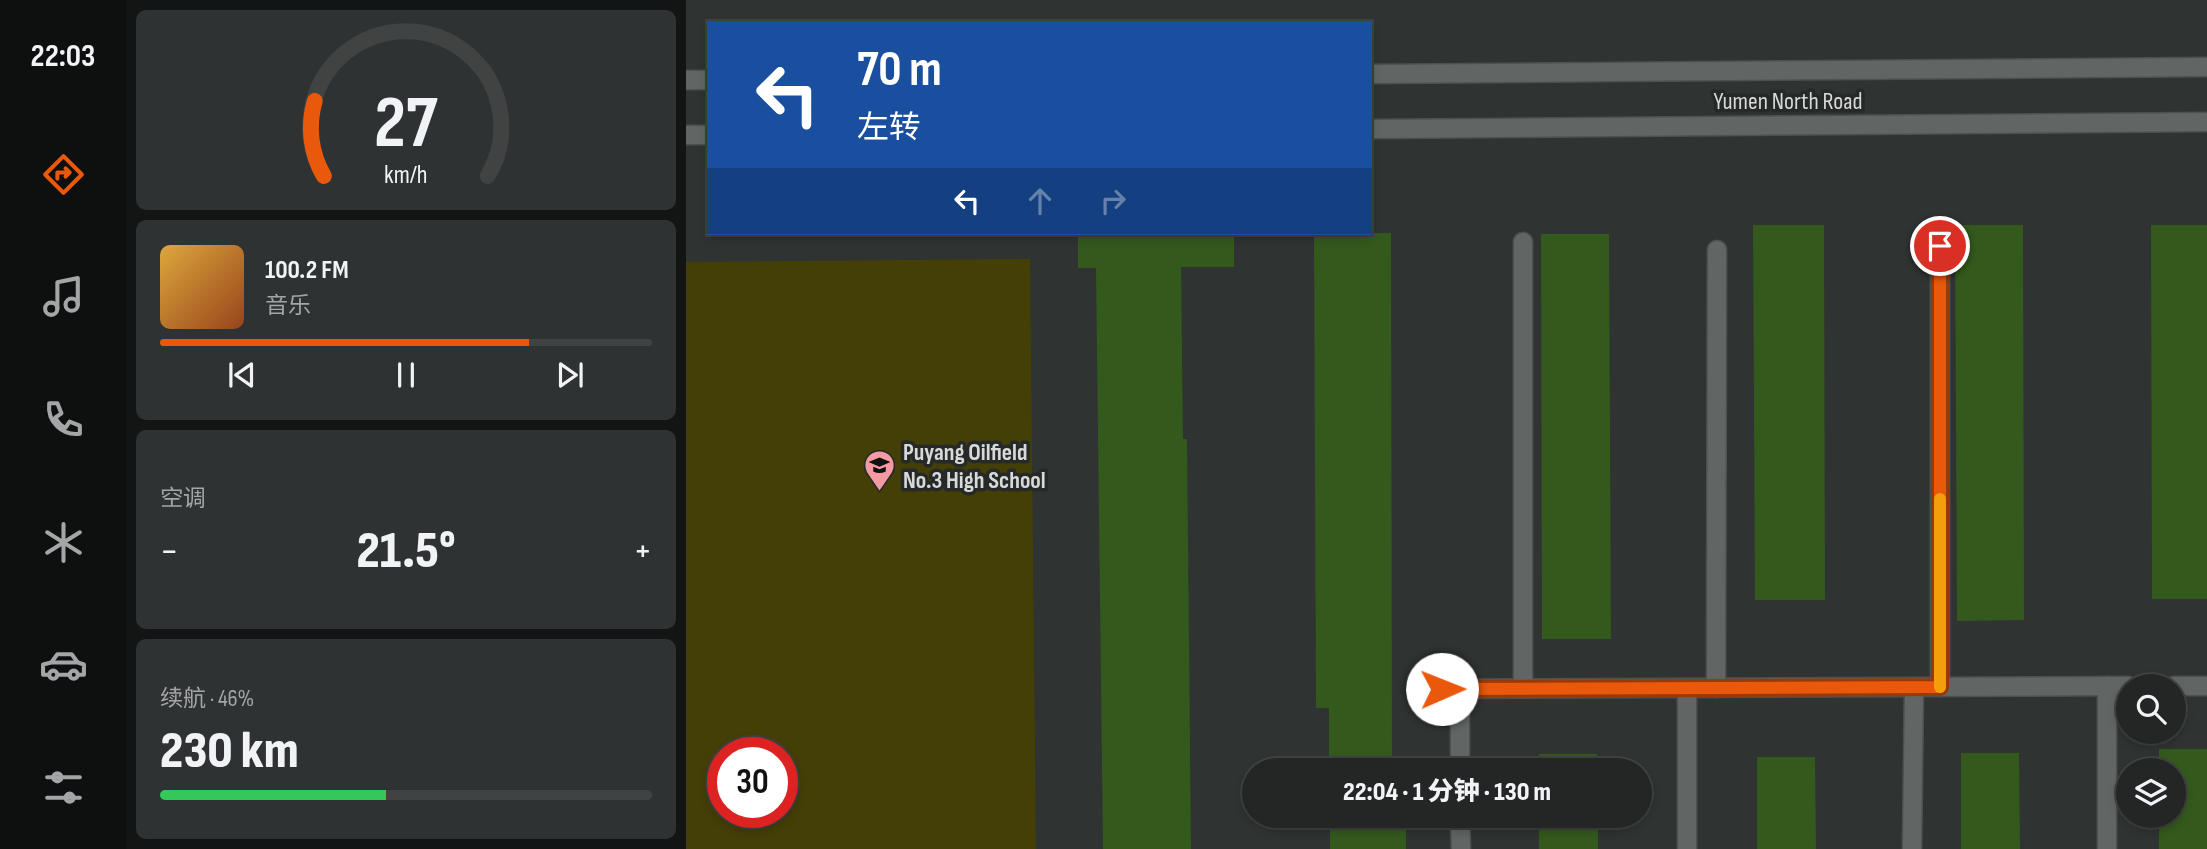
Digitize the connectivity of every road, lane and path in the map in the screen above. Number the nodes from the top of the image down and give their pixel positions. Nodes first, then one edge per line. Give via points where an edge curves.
1 (2207, 67) edge
2 (1372, 74) edge
3 (686, 80) edge
4 (707, 80) edge
5 (2207, 122) edge
6 (1372, 129) edge
7 (686, 135) edge
8 (707, 135) edge
9 (1523, 242) dead end
10 (1940, 246) dead end
11 (1717, 250) dead end
12 (2107, 686) junction
13 (2116, 686) edge
14 (2186, 686) edge
15 (2207, 686) edge
16 (1914, 687) junction
17 (1940, 687) junction
18 (1523, 688) junction
19 (1688, 688) junction
20 (1716, 688) junction
21 (1425, 689) dead end
22 (1460, 689) junction
23 (1460, 758) edge
24 (1460, 828) edge
25 (1461, 849) edge
26 (1687, 849) edge
27 (1912, 849) edge
28 (2107, 849) edge

1 - 2 street, Yumen North Road
3 - 4 street
5 - 6 street, Yumen North Road
7 - 8 street
9 - 18 street
10 - 17 street
11 - 20 street
12 - 13 street
12 - 17 street
12 - 28 street
14 - 15 street
16 - 17 street
16 - 20 street
16 - 27 street
18 - 19 street
18 - 22 street
19 - 20 street
19 - 26 street
21 - 22 street
22 - 23 street
24 - 25 street

